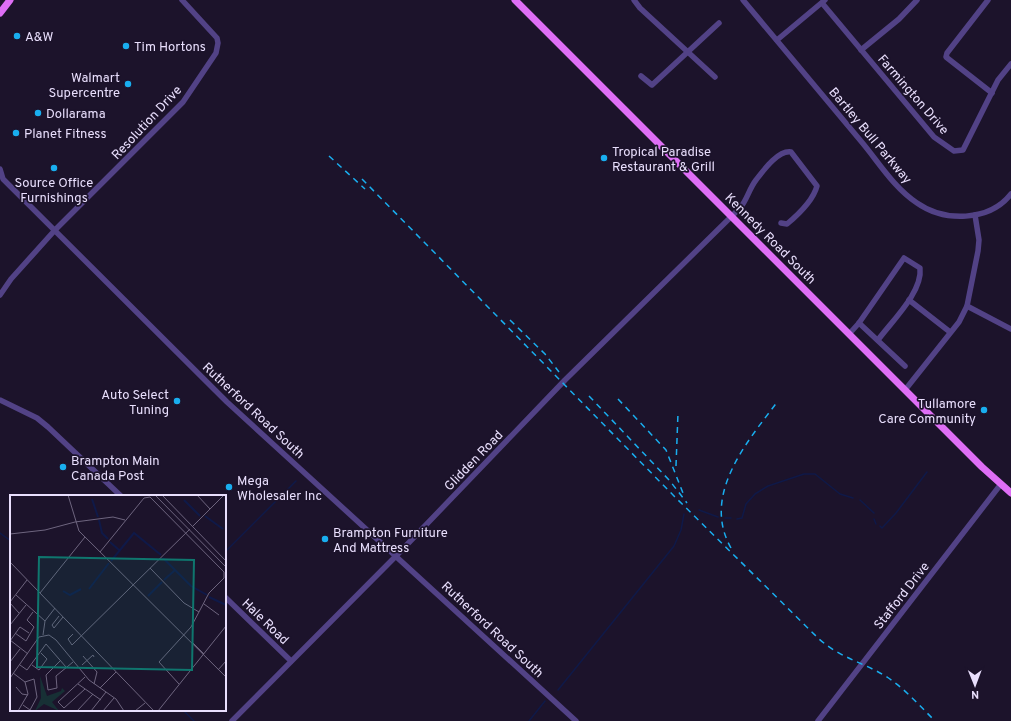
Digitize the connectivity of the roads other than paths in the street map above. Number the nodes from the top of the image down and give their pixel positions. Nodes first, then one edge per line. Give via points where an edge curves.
1 (10, 0) edge
2 (182, 0) edge
3 (515, 0) edge
4 (634, 0) edge
5 (743, 0) edge
6 (917, 0) edge
7 (988, 0) edge
8 (824, 1) edge
9 (0, 13) edge
10 (719, 23) dead end
11 (777, 40) junction
12 (861, 50) junction
13 (688, 52) junction
14 (1011, 64) edge
15 (641, 76) dead end
16 (715, 77) dead end
17 (992, 93) junction
18 (0, 169) edge
19 (2, 178) edge
20 (1011, 194) edge
21 (975, 215) junction
22 (732, 216) junction
23 (781, 223) dead end
24 (55, 230) junction
25 (0, 296) edge
26 (909, 300) junction
27 (966, 306) junction
28 (859, 324) junction
29 (1011, 329) edge
30 (950, 332) junction
31 (850, 333) junction
32 (878, 340) junction
33 (905, 366) dead end
34 (905, 390) junction
35 (0, 400) edge
36 (1002, 484) junction
37 (1011, 493) edge
38 (120, 495) edge
39 (397, 555) junction
40 (226, 598) edge
41 (291, 661) junction
42 (232, 721) edge
43 (576, 721) edge
44 (818, 721) edge

1 - 9 main road
2 - 24 street, Resolution Drive via 217,38 216,53 183,102
3 - 22 main road, Kennedy Road South
4 - 13 street
5 - 11 street, Bartley Bull Parkway
6 - 12 street via 899,19
7 - 17 street via 946,57
8 - 11 street
8 - 12 street, Farmington Drive
10 - 13 street
11 - 21 street, Bartley Bull Parkway via 899,188 917,203 942,215
12 - 17 street, Farmington Drive via 934,137 954,151 963,150
13 - 15 street via 652,85
13 - 16 street
14 - 17 street, Farmington Drive via 998,80
18 - 19 street, Rutherford Road South
19 - 24 street, Rutherford Road South
20 - 21 street, Bartley Bull Parkway via 996,207
21 - 27 street via 978,251
22 - 23 street, Glidden Road via 746,202 755,181 780,154 791,152 817,186 815,194 798,214 787,224
22 - 31 main road, Kennedy Road South
22 - 39 street, Glidden Road via 565,380
24 - 25 street, Resolution Drive via 10,280
24 - 39 street, Rutherford Road South via 228,402
26 - 28 street via 921,275 920,268 904,258
26 - 30 street
26 - 32 street
27 - 29 street
27 - 30 street via 959,322
28 - 31 street
28 - 32 street
30 - 34 street
31 - 34 main road, Kennedy Road South
32 - 33 street
34 - 36 main road, Kennedy Road South
35 - 38 street via 37,418
36 - 37 main road, Kennedy Road South
36 - 44 street, Stafford Drive
39 - 41 street, Glidden Road
39 - 43 street, Rutherford Road South
40 - 41 street, Hale Road
41 - 42 street, Glidden Road

